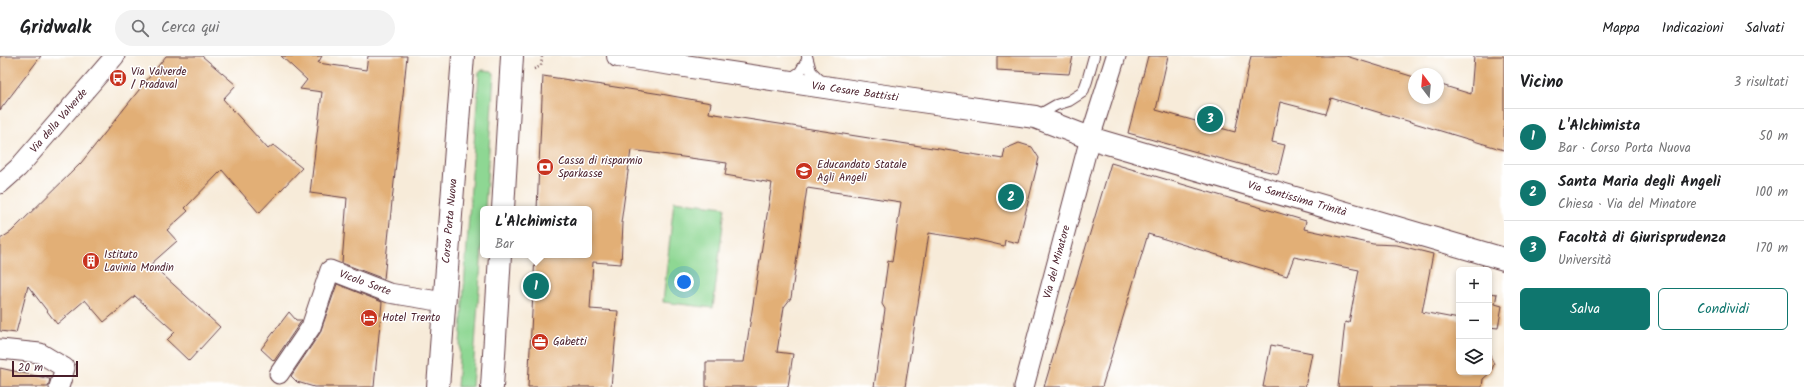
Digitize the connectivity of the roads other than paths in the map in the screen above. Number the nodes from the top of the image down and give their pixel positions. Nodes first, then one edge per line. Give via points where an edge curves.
1 (115, 56) edge
2 (463, 56) edge
3 (512, 56) edge
4 (618, 56) edge
5 (1094, 56) edge
6 (1116, 56) edge
7 (807, 58) edge
8 (786, 82) junction
9 (827, 88) junction
10 (1035, 117) junction
11 (1090, 138) junction
12 (0, 184) edge
13 (503, 206) edge
14 (500, 258) edge
15 (1504, 259) edge
16 (444, 302) junction
17 (0, 349) edge
18 (279, 374) dead end
19 (59, 387) edge
20 (438, 387) edge
21 (492, 387) edge
22 (1024, 387) edge

1 - 12 street, Via della Valverde via 27,158
2 - 16 street, Corso Porta Nuova
3 - 13 street
4 - 8 street, Via Cesare Battisti
5 - 10 lane via 1083,92
6 - 11 street, Via del Minatore
7 - 8 lane via 800,72
7 - 9 lane via 811,71
8 - 9 street, Via Cesare Battisti
9 - 10 street, Via Cesare Battisti
10 - 11 street, Via Cesare Battisti
11 - 15 street, Via Santissima Trinità
11 - 22 street, Via del Minatore
14 - 21 street
16 - 18 street, Vicolo Sorte via 389,293 330,270 311,327
16 - 20 street, Corso Porta Nuova
17 - 19 street via 40,353 65,368

